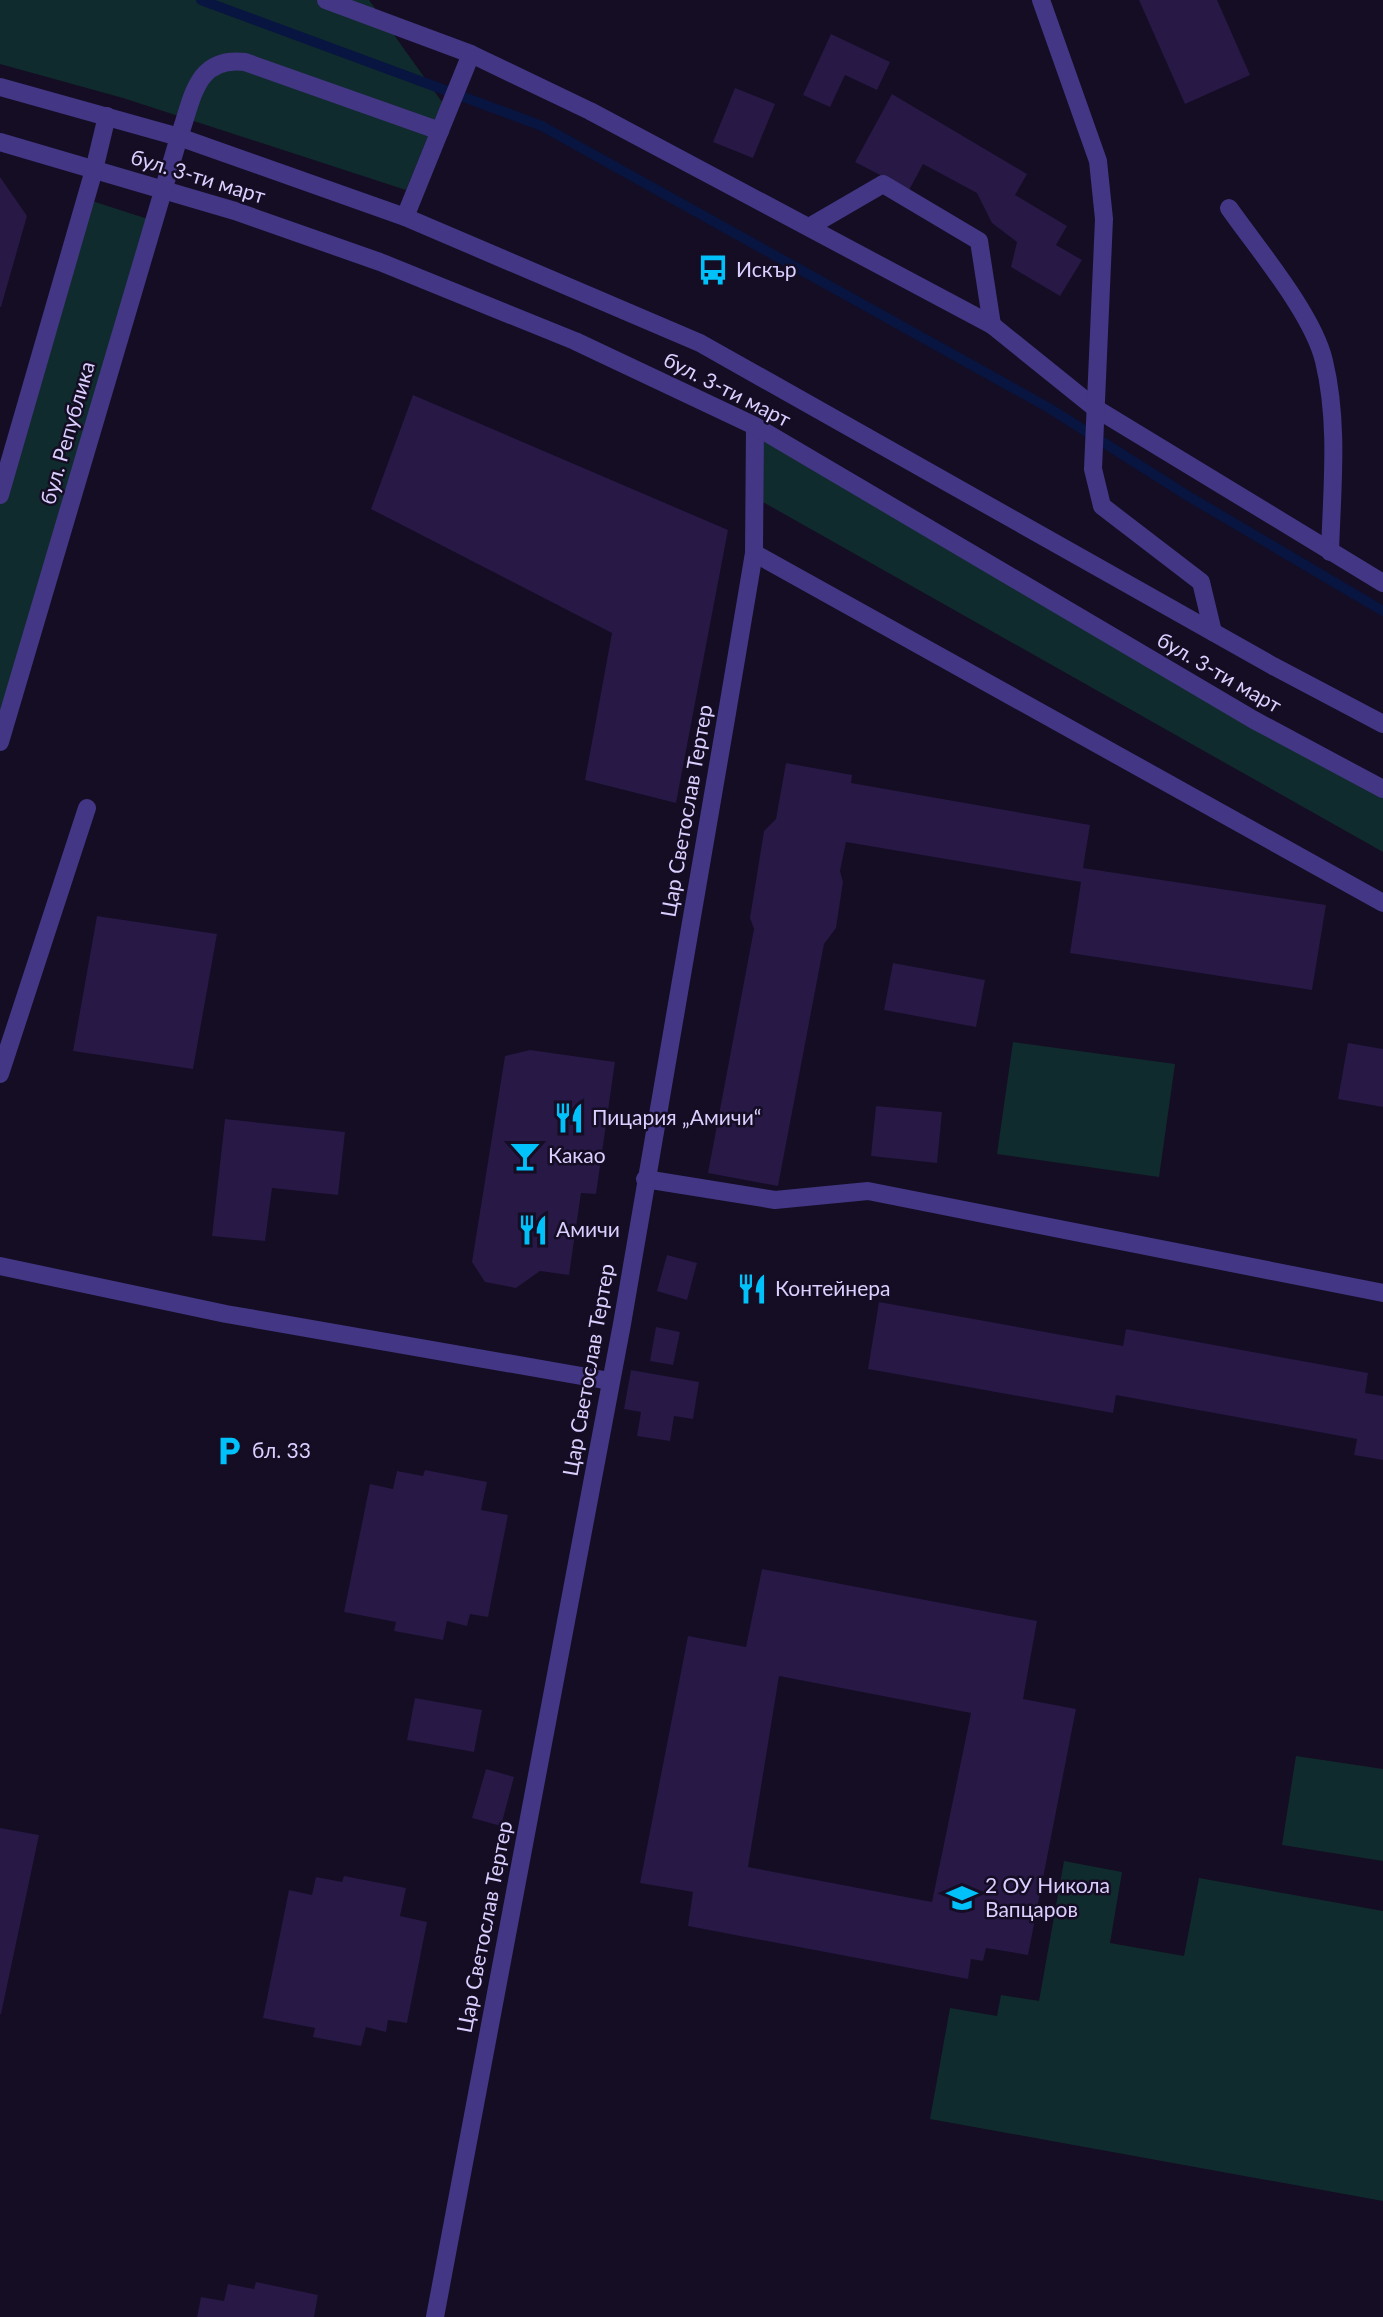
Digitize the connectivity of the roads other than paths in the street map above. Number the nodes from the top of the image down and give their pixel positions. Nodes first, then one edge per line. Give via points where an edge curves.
1 (326, 0) edge
2 (1042, 1) edge
3 (471, 54) junction
4 (0, 87) edge
5 (107, 116) junction
6 (440, 131) junction
7 (179, 137) junction
8 (0, 142) edge
9 (94, 170) junction
10 (164, 188) junction
11 (1228, 208) dead end
12 (405, 217) junction
13 (809, 227) junction
14 (992, 326) junction
15 (1095, 413) junction
16 (755, 426) junction
17 (0, 495) edge
18 (1330, 552) junction
19 (754, 553) junction
20 (1383, 583) edge
21 (1213, 632) junction
22 (1383, 724) edge
23 (0, 742) edge
24 (1383, 789) edge
25 (87, 808) dead end
26 (1383, 902) edge
27 (0, 1073) edge
28 (645, 1179) junction
29 (0, 1266) edge
30 (1383, 1293) edge
31 (610, 1381) junction
32 (435, 2317) edge

1 - 3 street
2 - 15 street via 1098,161 1104,219
3 - 6 street
3 - 13 street
4 - 5 street, бул. 3-ти март
5 - 7 street, бул. 3-ти март
5 - 9 street
6 - 7 street, бул. Република via 229,60 209,67 200,79
6 - 12 street
7 - 10 street, бул. Република
7 - 12 street, бул. 3-ти март
8 - 9 street, бул. 3-ти март
9 - 10 street, бул. 3-ти март
9 - 17 street
10 - 16 street, бул. 3-ти март via 380,262 575,341
10 - 23 street, бул. Република
11 - 18 street via 1302,312 1324,359 1334,426
12 - 21 street, бул. 3-ти март via 700,343
13 - 14 street
13 - 14 street via 883,184 979,241
14 - 15 street
15 - 18 street
15 - 21 street via 1093,469 1102,506 1201,582
16 - 19 street, Цар Светослав Тертер
16 - 24 street, бул. 3-ти март via 1254,720
18 - 20 street
19 - 26 street
19 - 28 street, Цар Светослав Тертер
21 - 22 street, бул. 3-ти март
25 - 27 street
28 - 30 street via 775,1200 868,1191
28 - 31 street, Цар Светослав Тертер
29 - 31 street via 226,1314
31 - 32 street, Цар Светослав Тертер

